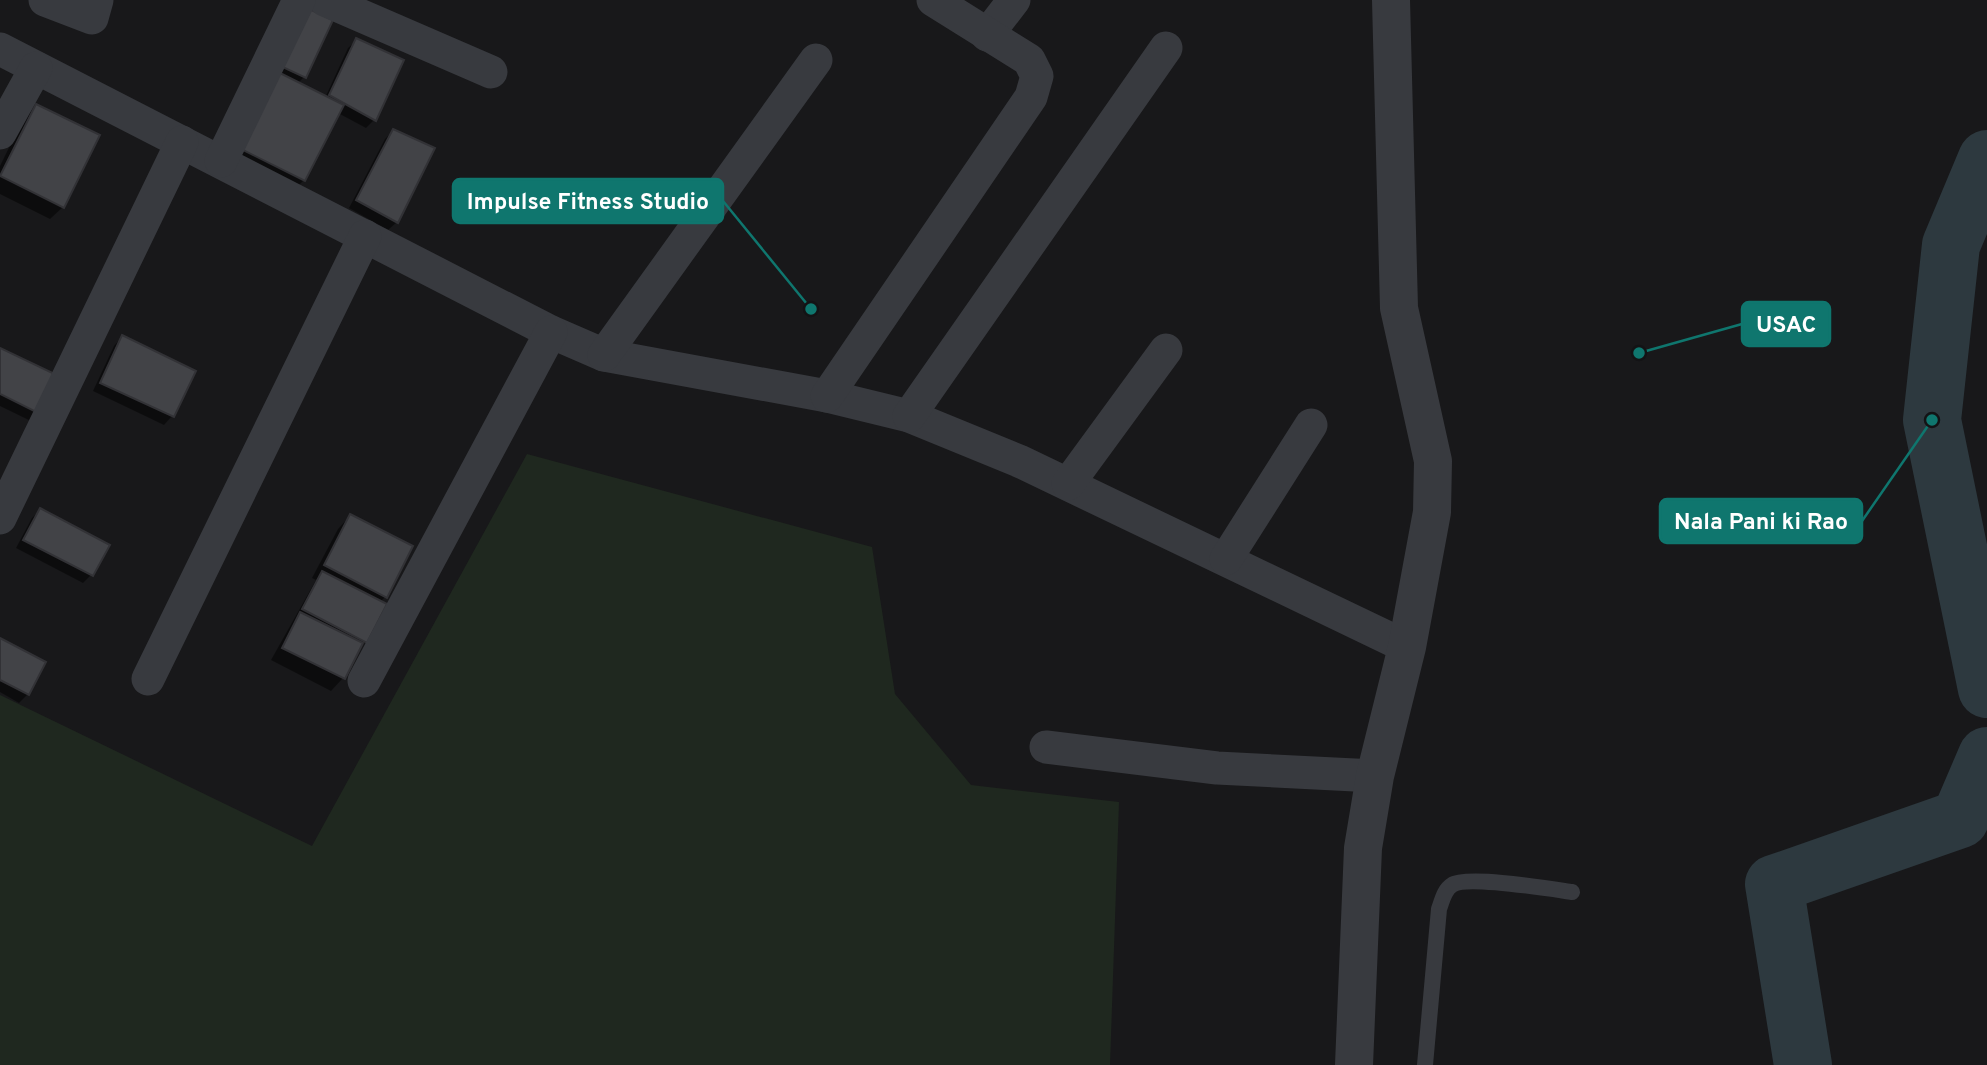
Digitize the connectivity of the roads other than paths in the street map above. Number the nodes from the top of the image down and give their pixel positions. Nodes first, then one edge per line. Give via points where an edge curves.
1 (45, 0) edge
2 (97, 0) edge
3 (299, 0) edge
4 (325, 0) edge
5 (933, 0) edge
6 (1014, 0) edge
7 (1391, 0) edge
8 (987, 35) junction
9 (1166, 48) dead end
10 (0, 49) edge
11 (816, 60) dead end
12 (36, 68) junction
13 (491, 72) dead end
14 (0, 133) edge
15 (182, 142) junction
16 (221, 161) junction
17 (365, 236) junction
18 (551, 332) junction
19 (1166, 350) dead end
20 (604, 355) junction
21 (827, 396) junction
22 (909, 416) junction
23 (1311, 425) dead end
24 (1068, 484) junction
25 (0, 519) edge
26 (1226, 559) junction
27 (1408, 647) junction
28 (148, 679) dead end
29 (364, 681) dead end
30 (1046, 747) dead end
31 (1375, 776) junction
32 (1572, 892) dead end
33 (1354, 1065) edge
34 (1425, 1065) edge

1 - 2 street via 92,18
3 - 16 street
4 - 13 street
5 - 8 street
6 - 8 street
7 - 27 street via 1399,309 1434,479
8 - 21 street via 1029,60 1037,76 1031,97
9 - 22 street
10 - 12 street
11 - 20 street
12 - 14 street
12 - 15 street
15 - 16 street
15 - 25 street
16 - 17 street
17 - 18 street
17 - 28 street
18 - 20 street
18 - 29 street
19 - 24 street
20 - 21 street
21 - 22 street
22 - 24 street
23 - 26 street
24 - 26 street
26 - 27 street
27 - 31 street
30 - 31 street via 1205,767
31 - 33 street via 1363,848
32 - 34 lane via 1471,881 1453,884 1445,893 1439,909

